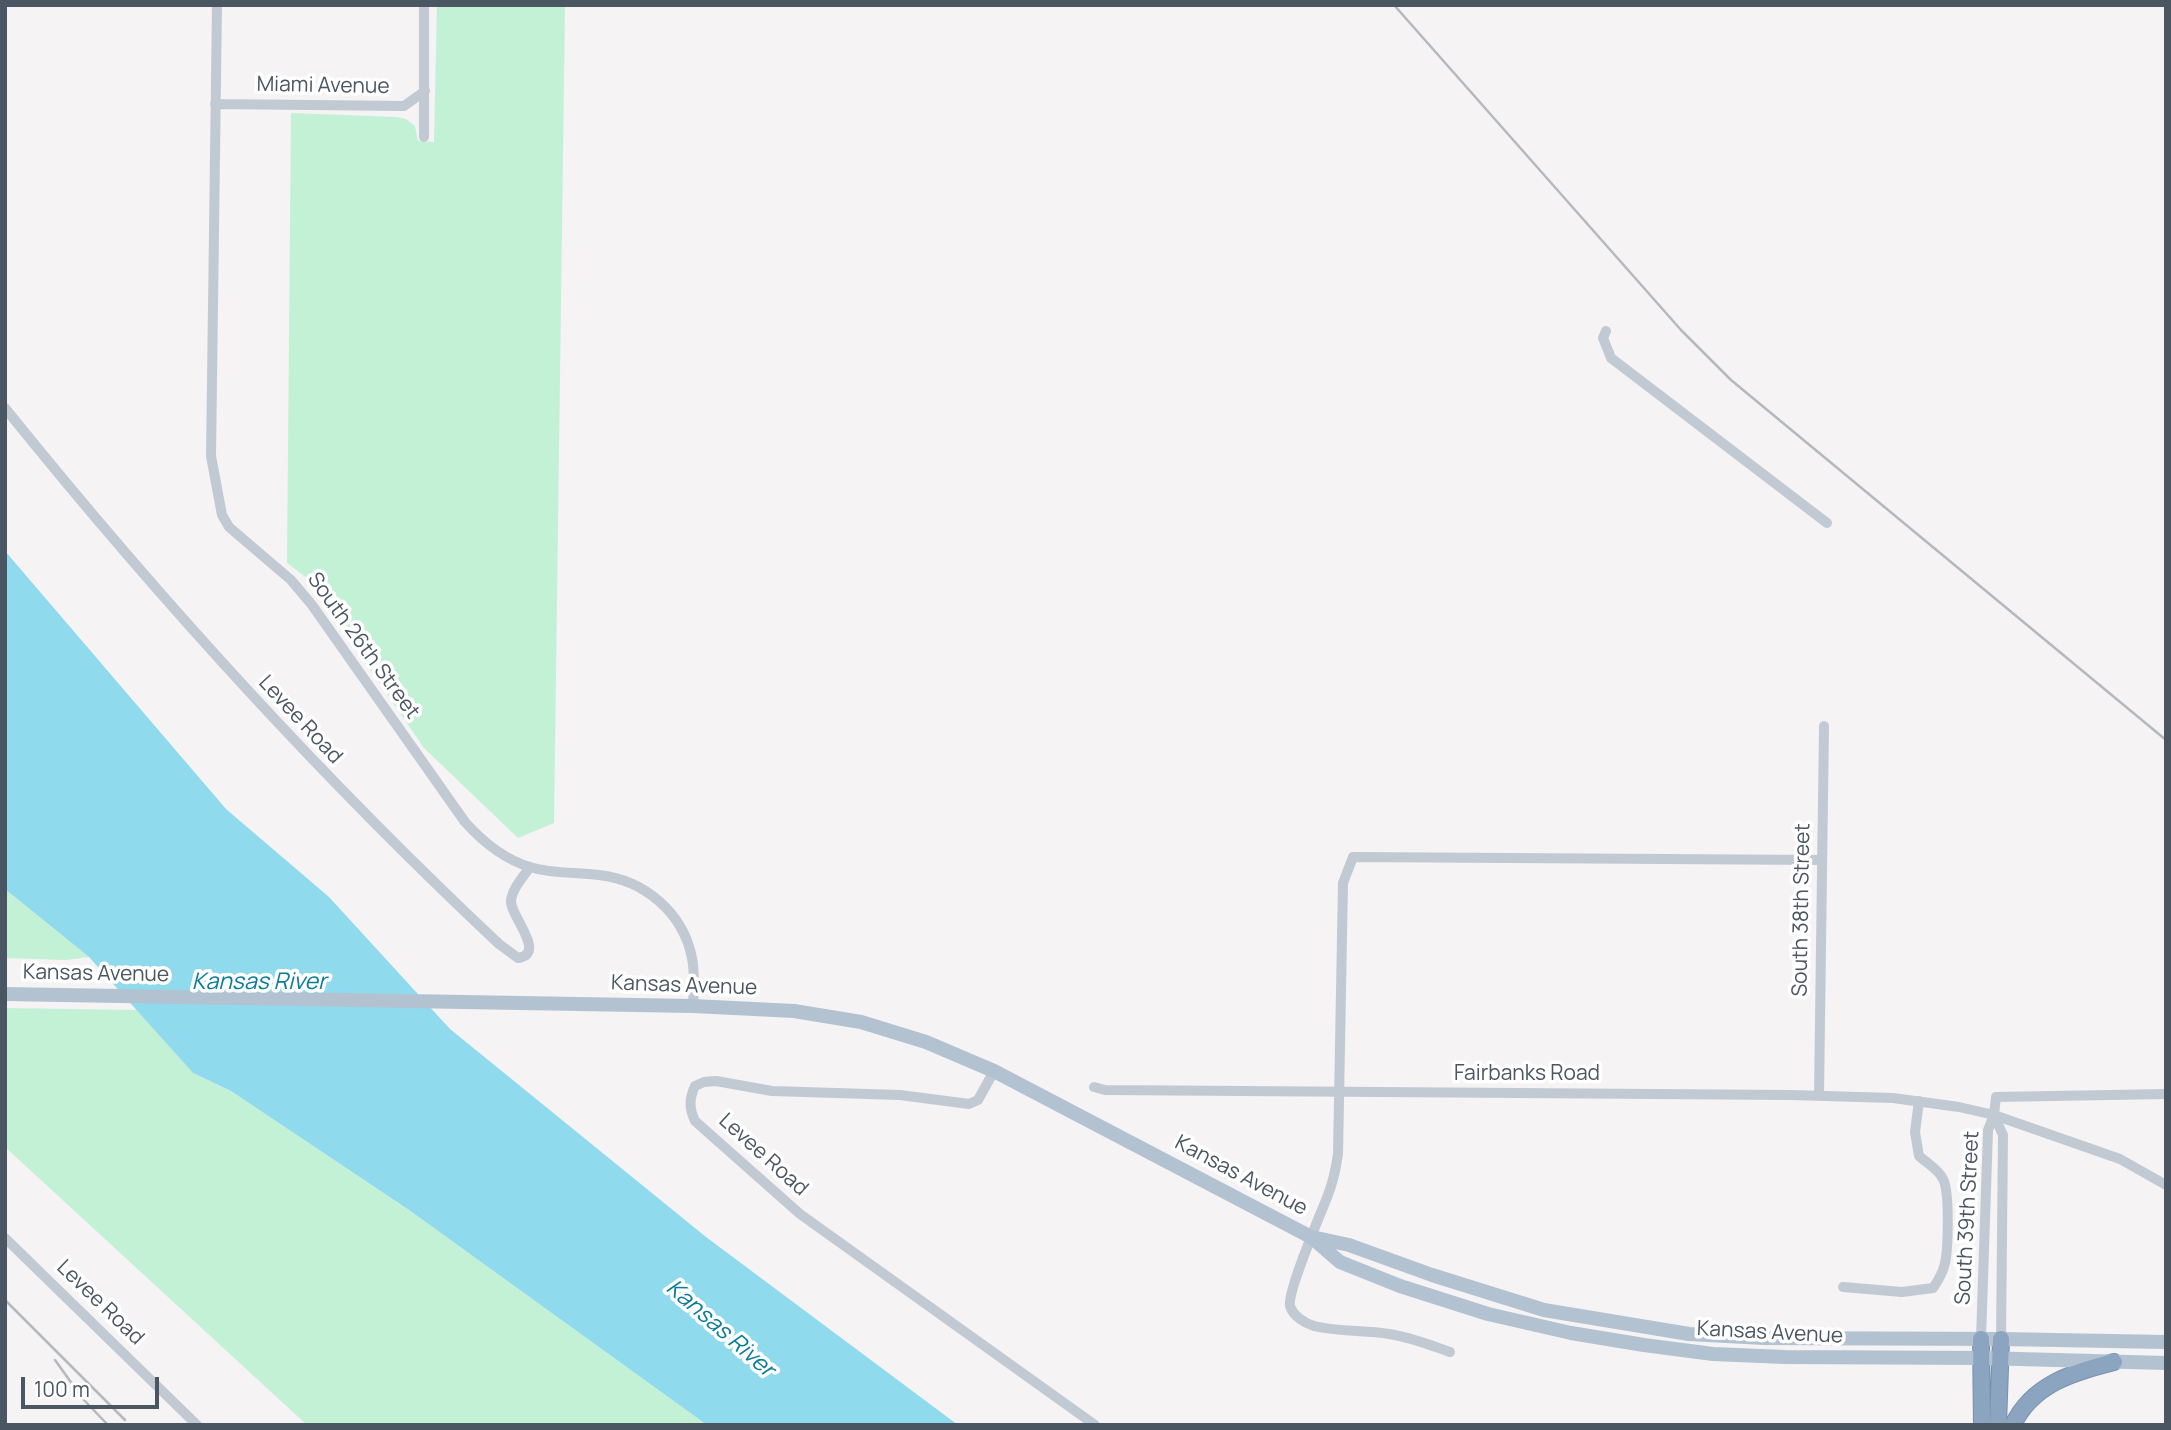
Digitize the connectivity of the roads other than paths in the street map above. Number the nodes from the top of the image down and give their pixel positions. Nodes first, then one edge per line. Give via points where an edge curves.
1 (217, 5) edge
2 (424, 5) edge
3 (425, 91) junction
4 (215, 104) junction
5 (424, 137) dead end
6 (1606, 331) dead end
7 (5, 408) edge
8 (1827, 523) dead end
9 (1824, 726) dead end
10 (1821, 860) junction
11 (530, 867) junction
12 (5, 994) edge
13 (693, 1006) junction
14 (994, 1071) junction
15 (1094, 1087) dead end
16 (1339, 1090) junction
17 (2166, 1094) edge
18 (1819, 1095) junction
19 (1919, 1101) junction
20 (1994, 1115) junction
21 (2166, 1185) edge
22 (1311, 1237) junction
23 (5, 1238) edge
24 (1843, 1287) dead end
25 (1982, 1339) junction
26 (2001, 1339) junction
27 (2166, 1342) edge
28 (1450, 1352) dead end
29 (1982, 1358) junction
30 (2000, 1359) junction
31 (2114, 1362) junction
32 (2166, 1363) edge
33 (197, 1425) edge
34 (1095, 1425) edge
35 (1982, 1425) edge
36 (1998, 1425) edge
37 (2013, 1425) edge

1 - 4 street, South 26th Street
2 - 3 street
3 - 4 street, Miami Avenue via 404,106
3 - 5 street
4 - 11 street, South 26th Street via 211,456 222,515 237,536 285,574 312,606 465,821 494,850
6 - 8 street via 1603,338 1611,358
7 - 11 street, Levee Road via 85,508 234,678 393,844 518,958 528,952 528,937 510,905
9 - 10 street, South 38th Street
10 - 16 street via 1353,857 1343,883
10 - 18 street, South 38th Street
11 - 13 street, South 26th Street via 615,878 662,902 687,937
12 - 13 main road, Kansas Avenue
13 - 14 main road, Kansas Avenue via 794,1011 861,1022 926,1042
14 - 22 main road, Kansas Avenue
14 - 34 street, Levee Road via 978,1100 969,1104 900,1095 772,1091 716,1081 695,1086 691,1112 695,1121 800,1214
15 - 16 street, Fairbanks Road
16 - 18 street, Fairbanks Road
16 - 22 street via 1335,1173
17 - 20 street via 1996,1097
18 - 19 street, Fairbanks Road
19 - 20 street, Fairbanks Road
19 - 24 street via 1915,1132 1919,1156 1939,1172 1948,1198 1945,1262 1938,1281 1933,1289 1902,1292
20 - 21 street, Fairbanks Road via 2120,1159
20 - 25 street, South 39th Street via 1988,1130
20 - 26 street, South 39th Street via 2003,1135
22 - 25 main road, Kansas Avenue via 1349,1245 1544,1310 1689,1334 1764,1339
22 - 28 street via 1290,1299 1297,1317 1318,1326 1411,1338
22 - 29 main road, Kansas Avenue via 1340,1262 1400,1286 1488,1314 1571,1333 1713,1354
23 - 33 street, Levee Road
25 - 26 main road, Kansas Avenue
25 - 29 highway
26 - 27 main road, Kansas Avenue
26 - 30 highway
29 - 30 main road, Kansas Avenue
29 - 35 highway
30 - 31 main road, Kansas Avenue
30 - 36 highway
31 - 32 main road, Kansas Avenue
31 - 37 highway via 2063,1378 2034,1394

